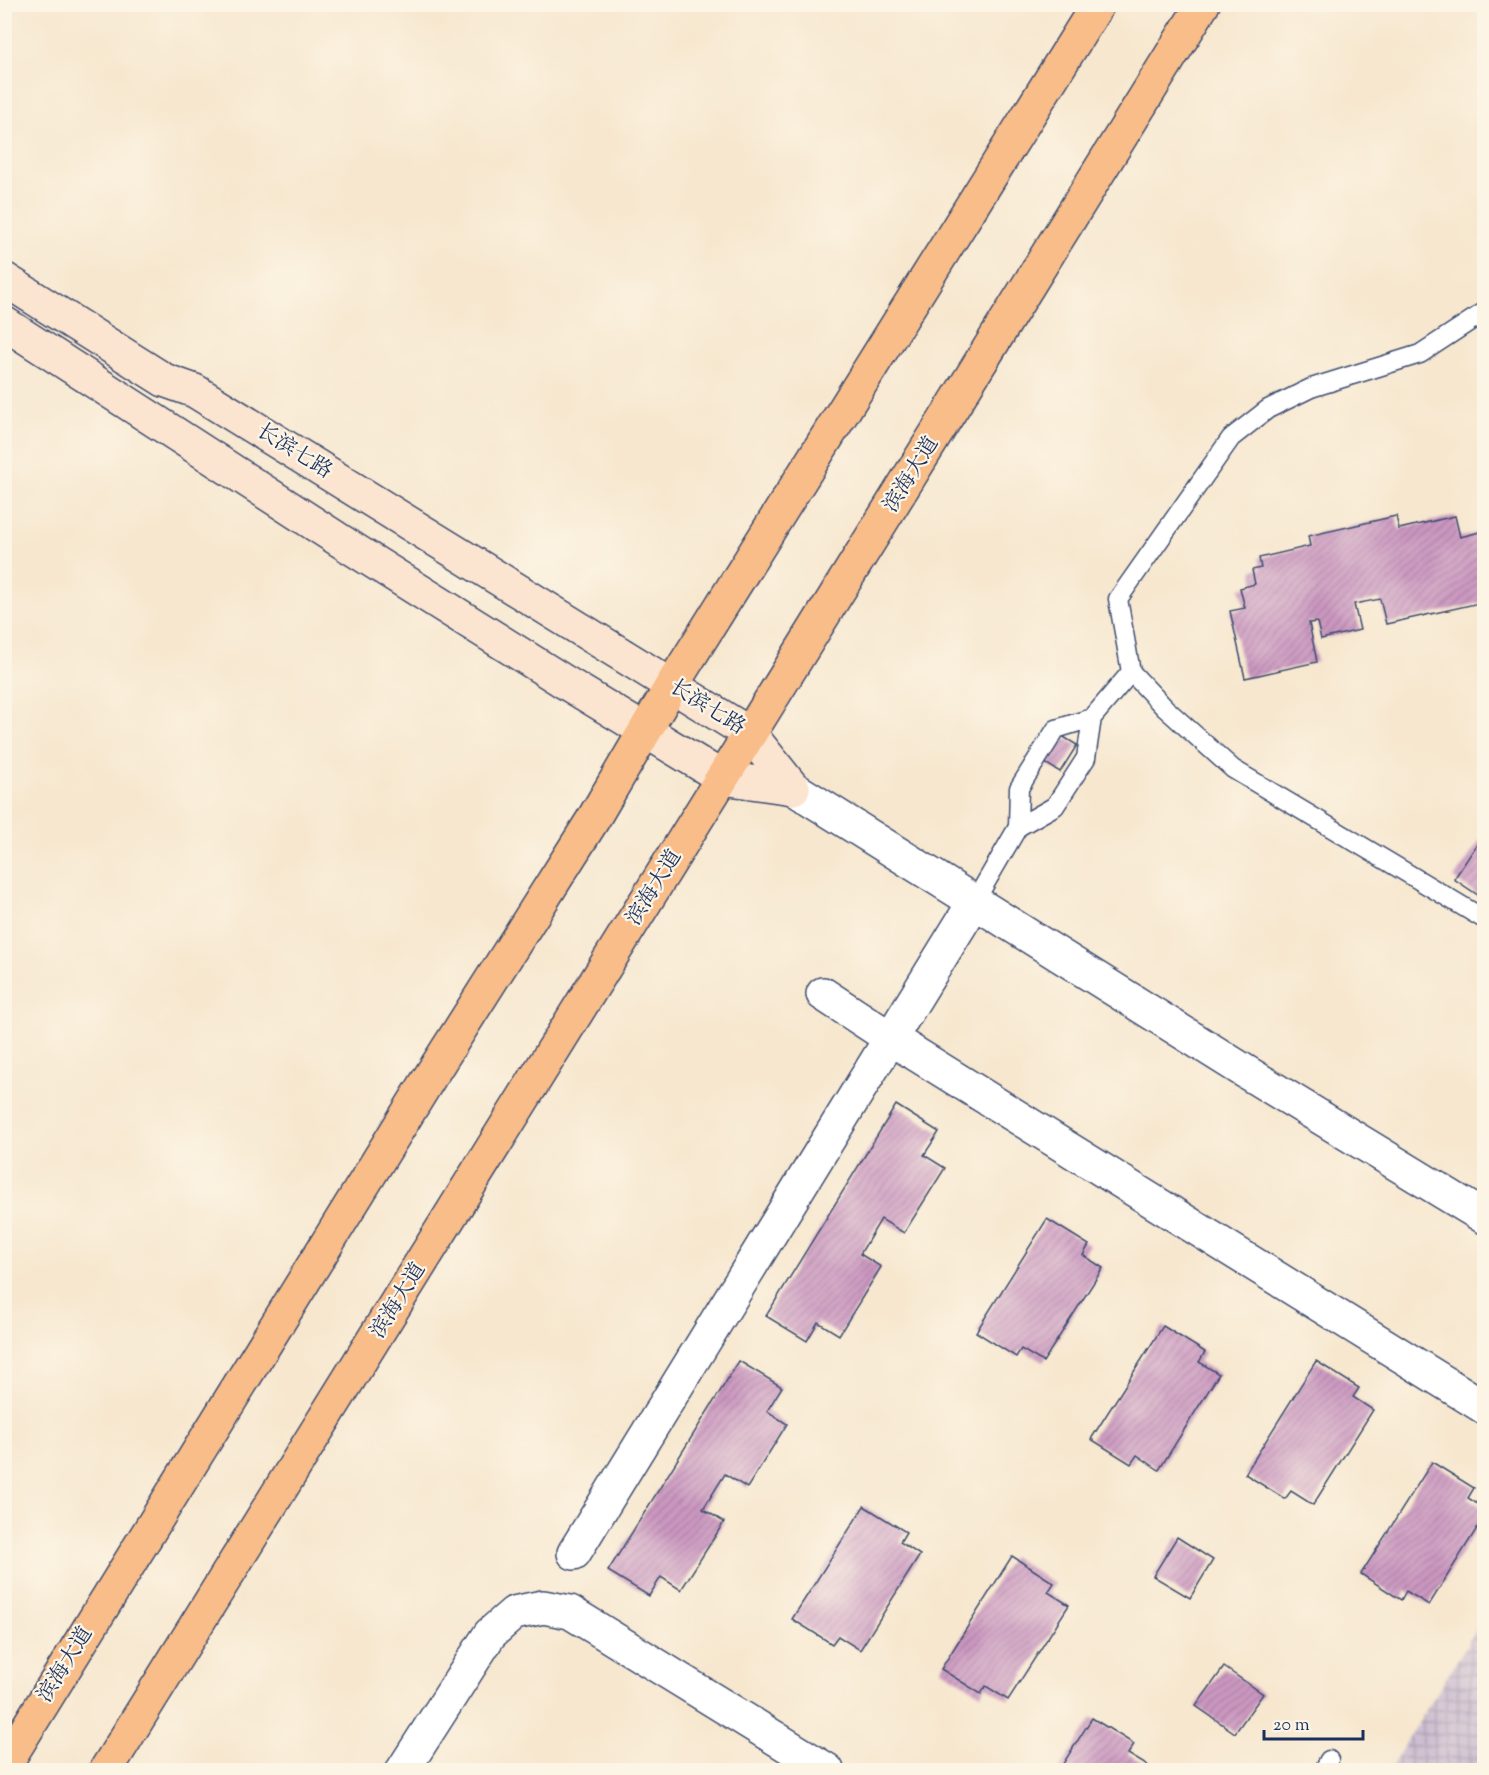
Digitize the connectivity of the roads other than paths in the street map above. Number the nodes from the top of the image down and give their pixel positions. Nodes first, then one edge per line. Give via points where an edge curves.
1 (1098, 4) edge
2 (1203, 4) edge
3 (4, 279) edge
4 (1485, 312) edge
5 (4, 323) edge
6 (1131, 672) junction
7 (672, 686) junction
8 (1092, 718) junction
9 (645, 731) junction
10 (750, 734) junction
11 (723, 778) junction
12 (793, 788) junction
13 (1018, 827) junction
14 (975, 901) junction
15 (1485, 919) edge
16 (823, 994) dead end
17 (890, 1038) junction
18 (1485, 1217) edge
19 (1485, 1407) edge
20 (574, 1553) dead end
21 (4, 1766) edge
22 (108, 1770) edge
23 (403, 1770) edge
24 (827, 1770) edge

1 - 7 highway, 滨海大道
2 - 10 highway, 滨海大道
3 - 7 main road, 长滨七路 via 164,380 205,398
4 - 6 lane via 1420,354 1311,388 1268,409 1231,438 1118,599
5 - 9 main road via 350,547
6 - 8 lane
6 - 15 lane via 1233,769
7 - 9 highway, 滨海大道
7 - 10 main road, 长滨七路
8 - 13 lane via 1086,758 1054,806
8 - 13 lane via 1056,729 1019,788
9 - 11 main road
9 - 21 highway, 滨海大道
10 - 11 highway, 滨海大道
10 - 12 main road, 长滨七路
11 - 12 main road
11 - 22 highway, 滨海大道
12 - 14 street
13 - 14 lane
14 - 17 street
14 - 18 street
16 - 17 street
17 - 19 street
17 - 20 street
23 - 24 street via 490,1634 513,1613 543,1607 570,1612

